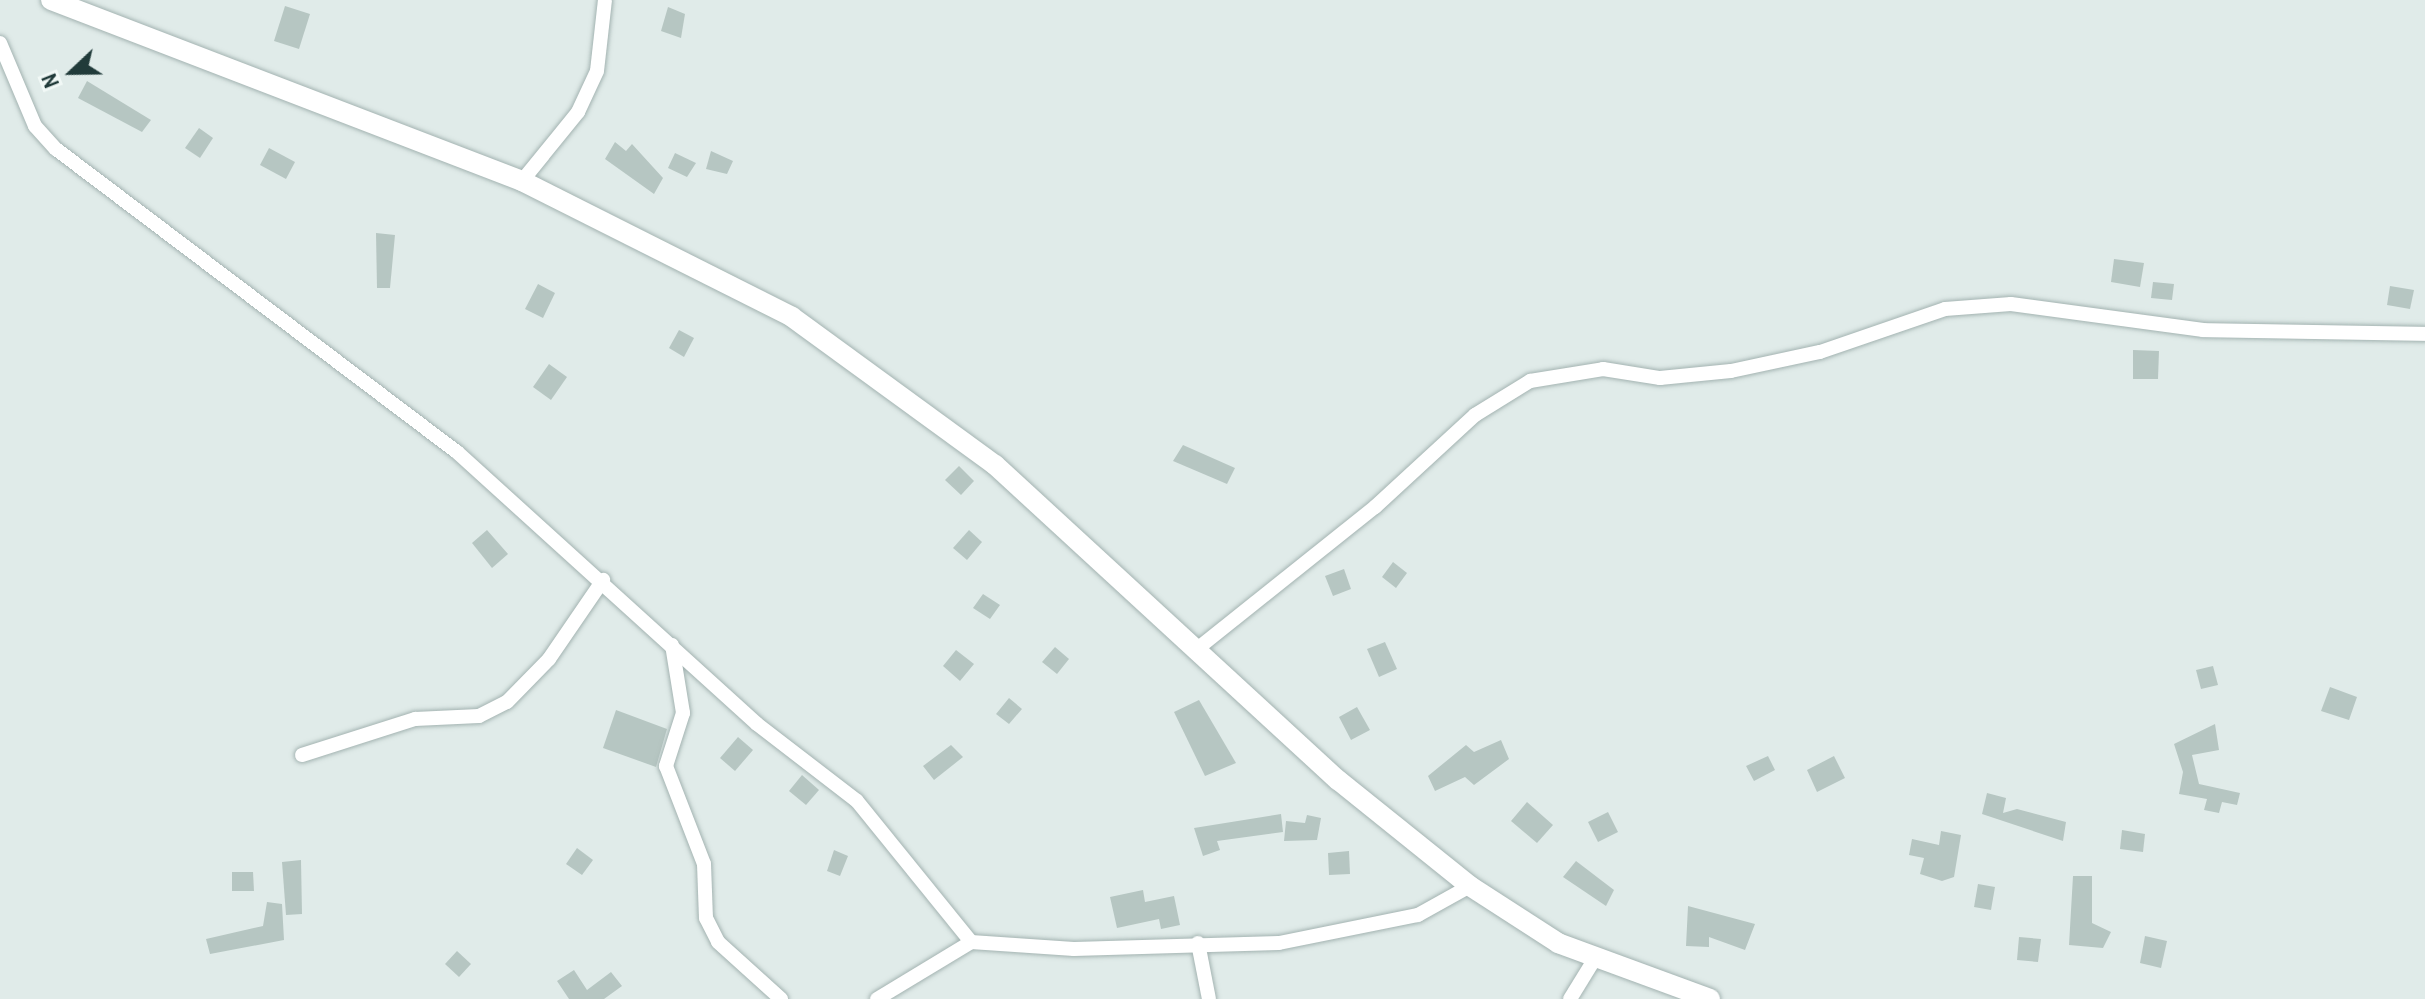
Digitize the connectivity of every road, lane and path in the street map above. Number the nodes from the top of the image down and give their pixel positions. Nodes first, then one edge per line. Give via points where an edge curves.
1 (51, 0) edge
2 (605, 0) edge
3 (0, 43) edge
4 (522, 181) junction
5 (2425, 334) edge
6 (603, 580) junction
7 (672, 644) junction
8 (1197, 649) junction
9 (302, 755) dead end
10 (1470, 886) junction
11 (971, 942) junction
12 (1198, 943) junction
13 (1594, 960) junction
14 (781, 999) edge
15 (877, 999) edge
16 (1209, 999) edge
17 (1570, 999) edge
18 (1710, 999) edge

1 - 4 main road
2 - 4 street via 597,71 578,112
3 - 6 street via 35,126 56,149 388,393
4 - 8 main road via 717,274 870,368 995,465
5 - 8 street via 2203,330 2011,304 1945,309 1820,352 1747,368 1660,378 1603,369 1530,381 1475,415 1375,507
6 - 7 street
6 - 9 street via 549,659 507,702 479,716 415,719
7 - 11 street via 757,724 857,801 915,881
7 - 14 street via 683,713 666,766 704,864 706,918 718,942
8 - 10 main road via 1338,780
10 - 12 street via 1418,915 1365,930 1279,943
10 - 13 main road
11 - 12 street via 1074,949
11 - 15 street
12 - 16 street
13 - 17 street
13 - 18 main road

